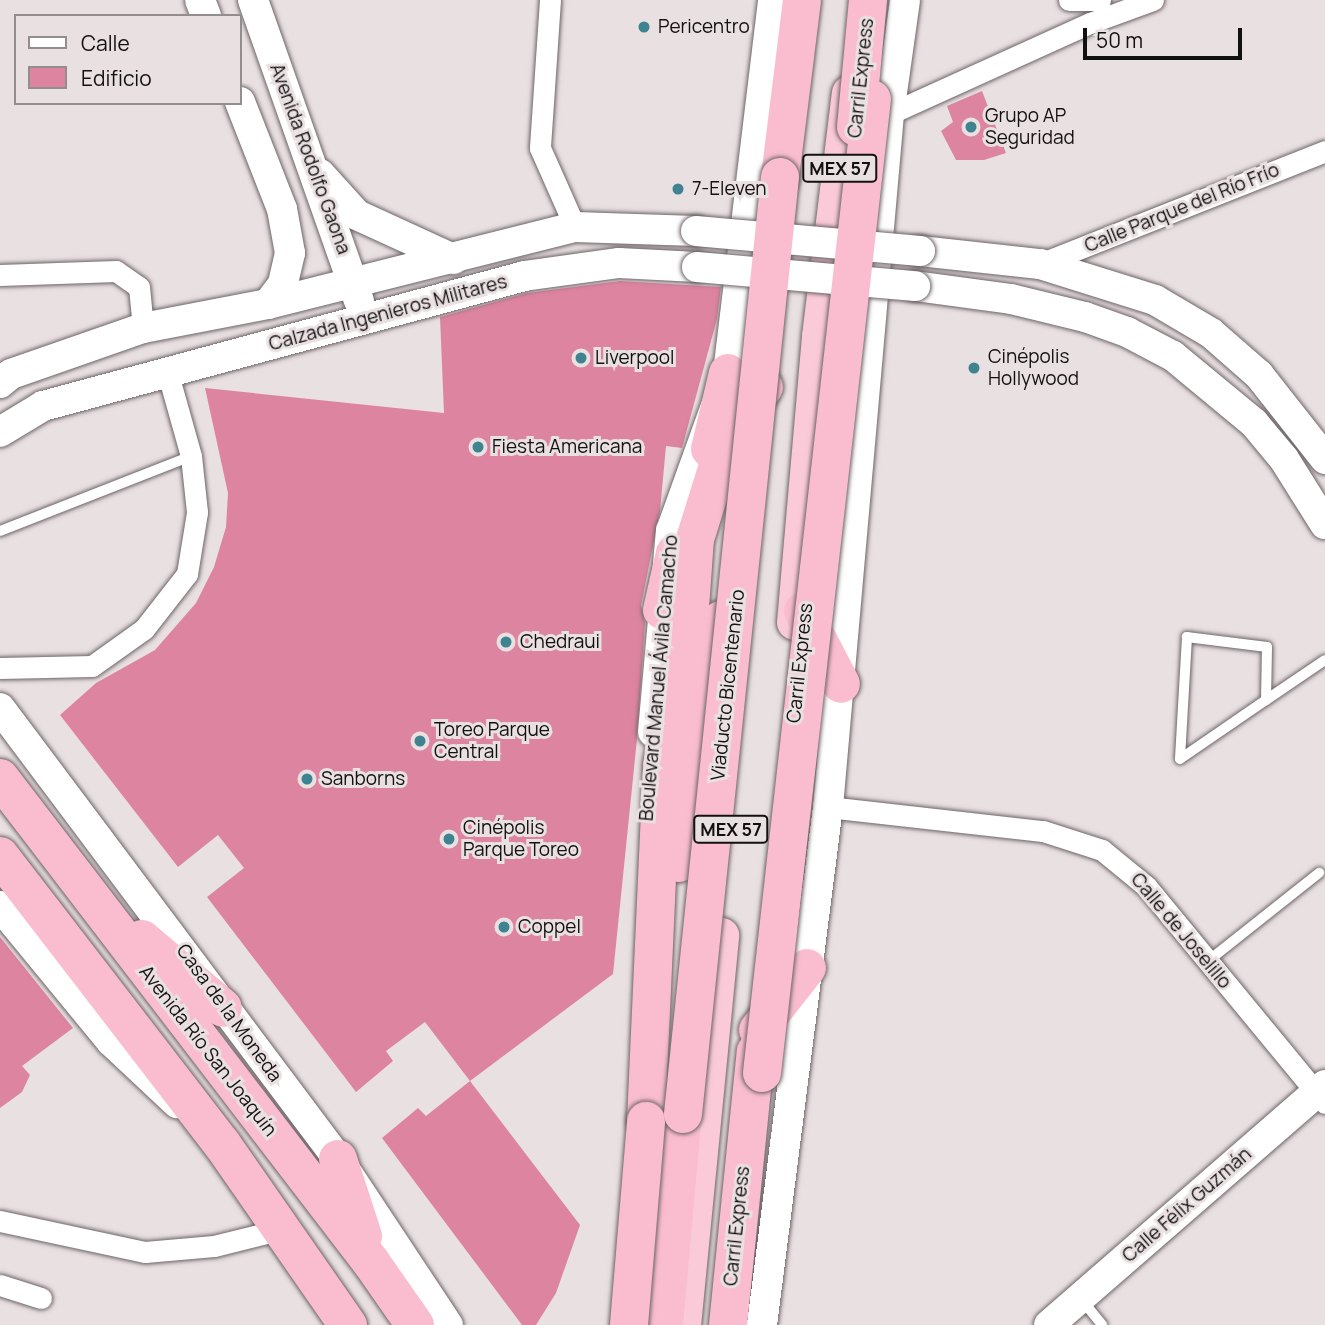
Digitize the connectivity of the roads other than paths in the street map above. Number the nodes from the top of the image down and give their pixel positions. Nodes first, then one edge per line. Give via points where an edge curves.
1 (253, 0) edge
2 (550, 0) edge
3 (773, 0) edge
4 (802, 0) edge
5 (815, 0) edge
6 (861, 0) edge
7 (868, 0) edge
8 (883, 0) edge
9 (905, 0) edge
10 (1069, 0) edge
11 (1100, 0) edge
12 (1153, 0) edge
13 (241, 105) edge
14 (880, 106) junction
15 (1325, 151) edge
16 (311, 164) junction
17 (575, 227) junction
18 (453, 259) junction
19 (1040, 264) junction
20 (0, 275) edge
21 (1100, 280) junction
22 (354, 283) junction
23 (268, 304) junction
24 (1085, 317) junction
25 (365, 318) junction
26 (143, 328) junction
27 (775, 370) junction
28 (728, 373) junction
29 (168, 374) junction
30 (0, 383) edge
31 (0, 432) edge
32 (191, 456) junction
33 (1325, 459) edge
34 (1322, 513) edge
35 (0, 531) edge
36 (680, 534) junction
37 (760, 536) junction
38 (797, 598) junction
39 (662, 610) junction
40 (683, 651) junction
41 (1325, 660) edge
42 (0, 668) edge
43 (841, 684) junction
44 (1266, 700) junction
45 (0, 708) edge
46 (662, 766) junction
47 (0, 778) edge
48 (828, 807) junction
49 (0, 856) edge
50 (679, 860) junction
51 (1319, 873) dead end
52 (84, 891) junction
53 (0, 906) edge
54 (1208, 961) junction
55 (807, 968) junction
56 (223, 1007) junction
57 (748, 1043) junction
58 (1322, 1093) edge
59 (207, 1125) junction
60 (338, 1159) junction
61 (0, 1221) edge
62 (290, 1221) junction
63 (372, 1262) junction
64 (0, 1285) edge
65 (1080, 1297) junction
66 (41, 1298) dead end
67 (635, 1298) edge
68 (348, 1325) edge
69 (370, 1325) edge
70 (385, 1325) edge
71 (415, 1325) edge
72 (448, 1325) edge
73 (622, 1325) edge
74 (638, 1325) edge
75 (664, 1325) edge
76 (683, 1325) edge
77 (719, 1325) edge
78 (728, 1325) edge
79 (735, 1325) edge
80 (762, 1325) edge
81 (1049, 1325) edge
82 (1102, 1325) edge

1 - 16 main road, Avenida Rodolfo Gaona
2 - 17 street via 540,148
3 - 28 main road, Boulevard Manuel Ávila Camacho
4 - 75 highway, Viaducto Bicentenario, bridge via 789,88
5 - 27 highway, MEX 57
6 - 38 highway, MEX 57 via 819,336
7 - 78 highway, Carril Express, bridge
8 - 14 highway
9 - 14 main road
10 - 11 street
12 - 14 street
13 - 23 main road via 282,209 290,253 283,284
14 - 43 main road
14 - 79 highway, bridge
15 - 19 street, Calle Parque del Río Frío
16 - 18 main road via 357,215
16 - 22 main road, Avenida Rodolfo Gaona
17 - 18 main road, Calzada Ingenieros Militares
17 - 19 main road, Calzada Ingenieros Militares, bridge via 696,231
18 - 22 main road, Calzada Ingenieros Militares
19 - 21 main road, Calzada Ingenieros Militares
20 - 26 street via 116,271 139,287
21 - 24 main road
21 - 33 main road, Calzada Ingenieros Militares via 1155,300 1211,332 1259,375
22 - 23 main road, Calzada Ingenieros Militares
22 - 25 main road, Avenida Rodolfo Gaona
23 - 26 main road, Calzada Ingenieros Militares
24 - 25 main road, Calzada Ingenieros Militares, bridge via 1011,299 915,286 619,263 524,276
24 - 34 main road, Calzada Ingenieros Militares via 1147,341 1197,373 1269,440
25 - 29 main road, Calzada Ingenieros Militares
26 - 30 main road, Calzada Ingenieros Militares via 11,374
27 - 37 highway, MEX 57
27 - 40 highway via 725,443 702,505
28 - 36 highway via 714,439
28 - 39 main road, Boulevard Manuel Ávila Camacho via 671,531
29 - 31 main road, Calzada Ingenieros Militares via 43,406
29 - 32 street
32 - 35 lane
32 - 42 street via 197,512 187,574 144,629 92,667
36 - 39 highway
36 - 46 highway via 680,598 663,684
37 - 50 highway via 708,648
37 - 76 highway, MEX 57
38 - 43 highway
38 - 57 highway, MEX 57
39 - 67 main road, Boulevard Manuel Ávila Camacho via 634,983
40 - 46 highway via 672,687
40 - 50 highway
41 - 44 lane
43 - 48 main road
44 - 44 lane via 1267,647 1187,637 1180,759
45 - 56 main road, Casa de la Moneda
46 - 67 highway, bridge via 651,1057
47 - 52 highway, Avenida Río San Joaquín
48 - 54 street, Calle de Joselillo via 1043,831 1083,841 1133,872
48 - 55 main road
49 - 59 highway
50 - 67 highway
51 - 54 lane
52 - 56 highway
52 - 63 highway, Avenida Río San Joaquín
53 - 59 main road via 132,1064
54 - 58 street, Calle de Joselillo
55 - 57 highway
55 - 80 main road
56 - 60 main road, Casa de la Moneda
57 - 77 highway, MEX 57
58 - 65 main road, Calle Félix Guzmán
59 - 62 highway
60 - 63 highway
60 - 72 main road, Casa de la Moneda
61 - 62 street via 145,1252 214,1246
62 - 68 highway
62 - 69 highway
62 - 70 highway via 337,1258
63 - 71 highway, Avenida Río San Joaquín
64 - 66 street
65 - 81 main road, Calle Félix Guzmán
65 - 82 lane
67 - 73 main road
67 - 74 main road, Boulevard Manuel Ávila Camacho

